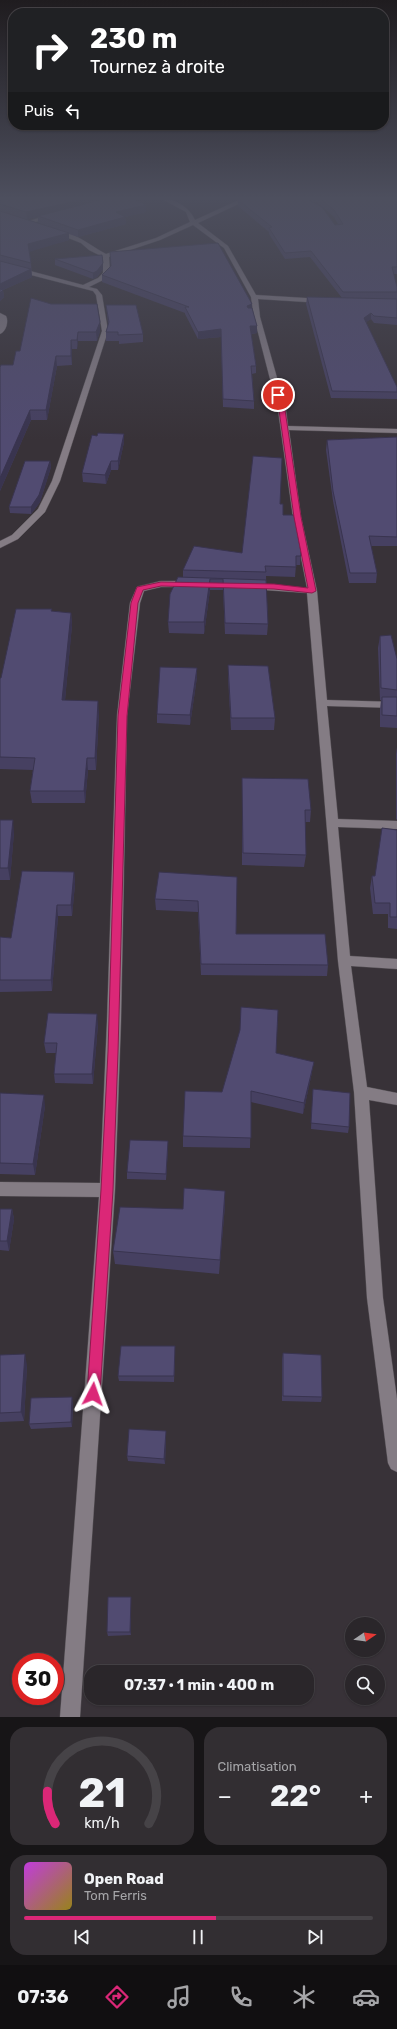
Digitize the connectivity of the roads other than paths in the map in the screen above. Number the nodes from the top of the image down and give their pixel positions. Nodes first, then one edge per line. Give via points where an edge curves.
1 (57, 279) edge
2 (100, 279) edge
3 (244, 279) edge
4 (85, 286) junction
5 (254, 298) junction
6 (329, 302) edge
7 (0, 315) edge
8 (0, 332) edge
9 (285, 428) junction
10 (397, 432) edge
11 (0, 545) edge
12 (198, 584) edge
13 (243, 586) edge
14 (312, 591) junction
15 (320, 702) junction
16 (397, 705) edge
17 (331, 823) junction
18 (397, 825) edge
19 (344, 961) junction
20 (397, 964) edge
21 (361, 1092) junction
22 (397, 1099) edge
23 (0, 1189) edge
24 (107, 1190) junction
25 (397, 1463) edge
26 (70, 1717) edge

1 - 4 street
2 - 4 street
3 - 5 street
4 - 11 street via 95,290 99,295 105,330 78,418 56,481 42,510 15,537
5 - 6 street
5 - 9 street
7 - 8 street via 4,318 4,323
9 - 10 street
9 - 14 street
12 - 24 street via 161,584 140,589 135,603 122,716
13 - 14 street
14 - 15 street
15 - 16 street
15 - 17 street
17 - 18 street
17 - 19 street
19 - 20 street
19 - 21 street
21 - 22 street
21 - 25 street via 375,1298
23 - 24 street
24 - 26 street

